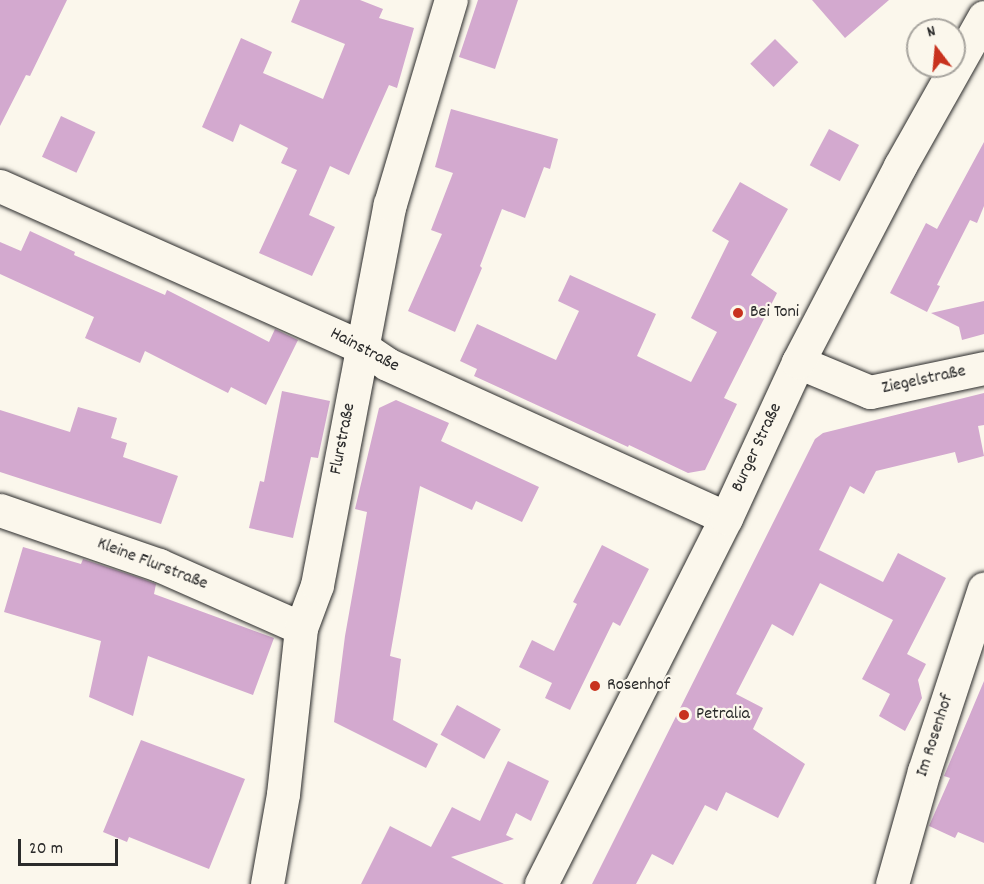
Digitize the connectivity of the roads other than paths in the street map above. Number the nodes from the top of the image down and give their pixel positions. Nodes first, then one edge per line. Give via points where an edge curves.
1 (451, 0) edge
2 (984, 17) edge
3 (0, 186) edge
4 (362, 347) junction
5 (798, 362) junction
6 (984, 368) edge
7 (0, 510) edge
8 (726, 518) junction
9 (984, 589) edge
10 (301, 628) junction
11 (267, 884) edge
12 (541, 884) edge
13 (892, 884) edge

1 - 4 street, Flurstraße via 390,204
2 - 5 street, Burger Straße via 900,166
3 - 4 street, Hainstraße
4 - 8 street, Hainstraße via 387,364
4 - 10 street, Flurstraße via 316,585
5 - 6 street, Ziegelstraße via 870,392
5 - 8 street, Burger Straße
7 - 10 street, Kleine Flurstraße via 159,565
8 - 12 street, Burger Straße
9 - 13 street, Im Rosenhof via 924,771
10 - 11 street, Flurstraße via 283,794

